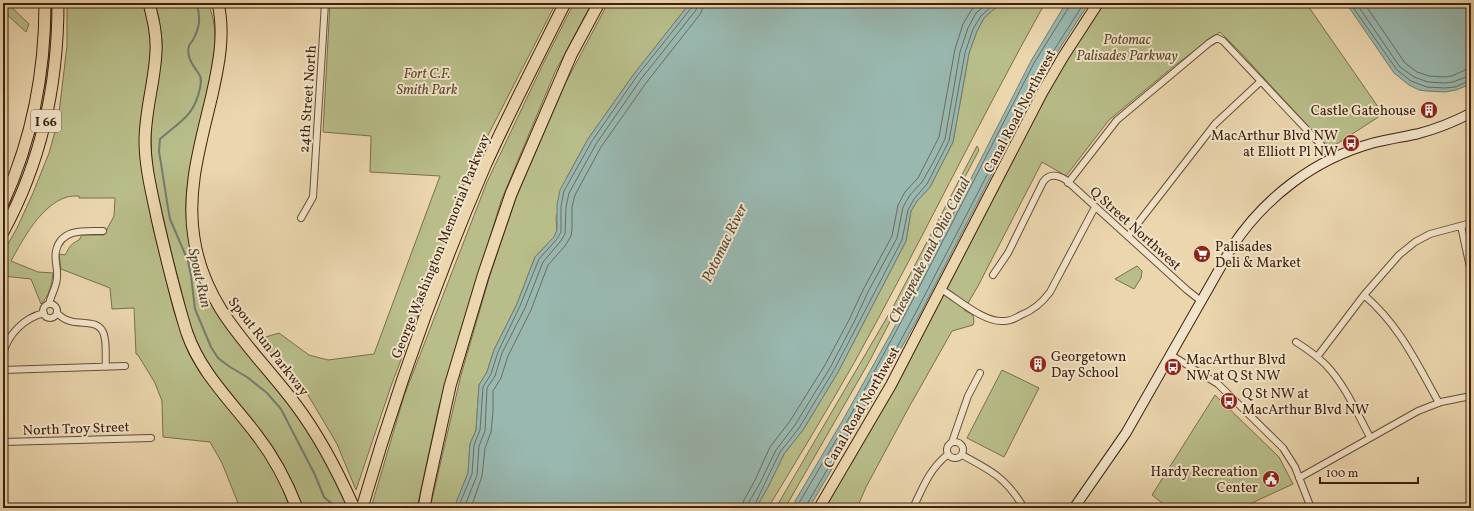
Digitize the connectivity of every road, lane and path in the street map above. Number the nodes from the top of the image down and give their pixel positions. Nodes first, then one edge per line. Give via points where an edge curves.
1 (45, 3) edge
2 (58, 3) edge
3 (149, 3) edge
4 (218, 3) edge
5 (325, 3) edge
6 (565, 3) edge
7 (599, 3) edge
8 (1098, 3) edge
9 (1261, 81) junction
10 (1471, 113) edge
11 (1332, 159) junction
12 (1068, 183) junction
13 (3, 203) edge
14 (1095, 207) junction
15 (301, 218) dead end
16 (1471, 223) edge
17 (1461, 226) junction
18 (103, 231) dead end
19 (3, 232) edge
20 (1128, 236) junction
21 (1471, 272) edge
22 (993, 275) dead end
23 (941, 289) junction
24 (1364, 295) junction
25 (1201, 301) junction
26 (50, 304) junction
27 (44, 313) junction
28 (57, 313) junction
29 (1296, 342) dead end
30 (3, 354) edge
31 (1171, 355) junction
32 (1317, 357) junction
33 (125, 366) dead end
34 (106, 367) junction
35 (3, 370) edge
36 (980, 373) dead end
37 (1471, 396) edge
38 (1439, 402) junction
39 (1370, 437) junction
40 (151, 438) dead end
41 (3, 442) edge
42 (952, 442) junction
43 (947, 454) junction
44 (962, 455) junction
45 (1299, 478) junction
46 (297, 508) edge
47 (354, 508) edge
48 (362, 508) edge
49 (424, 508) edge
50 (819, 508) edge
51 (913, 508) edge
52 (1024, 508) edge
53 (1074, 508) edge
54 (1311, 508) edge

1 - 13 highway, I 66 via 42,68 33,114 24,149
2 - 19 highway, I 66 via 56,53 46,118 32,170
3 - 46 highway via 156,50 146,126 146,161 184,323 201,364 266,448
4 - 47 highway, Spout Run Parkway via 222,26 220,57 195,169 191,204 200,265 210,292 226,318 310,425
5 - 15 street, 24th Street North via 313,197
6 - 48 highway, George Washington Memorial Parkway via 486,166 442,272 407,367
7 - 49 highway via 570,55 510,194 450,386
8 - 23 highway, Canal Road Northwest via 1042,92
9 - 11 street
9 - 12 street via 1222,40 1213,40 1120,117
9 - 20 street via 1215,124
10 - 11 main road via 1434,129 1374,142
11 - 25 main road via 1289,185 1256,216 1232,247
12 - 14 street, Q Street Northwest
12 - 22 street, Q Street Northwest via 1063,178 1046,178 1008,253
14 - 20 street, Q Street Northwest
14 - 23 street via 1050,292 1041,304 1030,311 1008,321 994,320 984,317
16 - 17 street
17 - 21 street
17 - 24 street via 1435,232 1415,242 1392,261
18 - 26 street via 78,231 61,241 56,251 57,276
20 - 25 street, Q Street Northwest
23 - 50 highway, Canal Road Northwest via 891,385
24 - 32 street
24 - 38 street via 1400,334
25 - 31 main road
26 - 27 street via 44,308
26 - 28 street via 55,306
27 - 28 street via 50,317
27 - 30 street via 19,326 7,341
28 - 34 street via 68,321 94,324 100,328 104,333
29 - 32 street
31 - 45 street via 1210,377 1222,388 1283,448
31 - 53 main road via 1122,441
32 - 39 street via 1340,383
33 - 34 street
34 - 35 street
36 - 42 street via 968,396
37 - 38 street
38 - 39 street via 1414,412
39 - 45 street
40 - 41 street, North Troy Street
42 - 43 street via 947,447
42 - 44 street via 961,444
43 - 44 street via 953,459
43 - 51 street via 930,473
44 - 52 street via 1003,481
45 - 54 street

